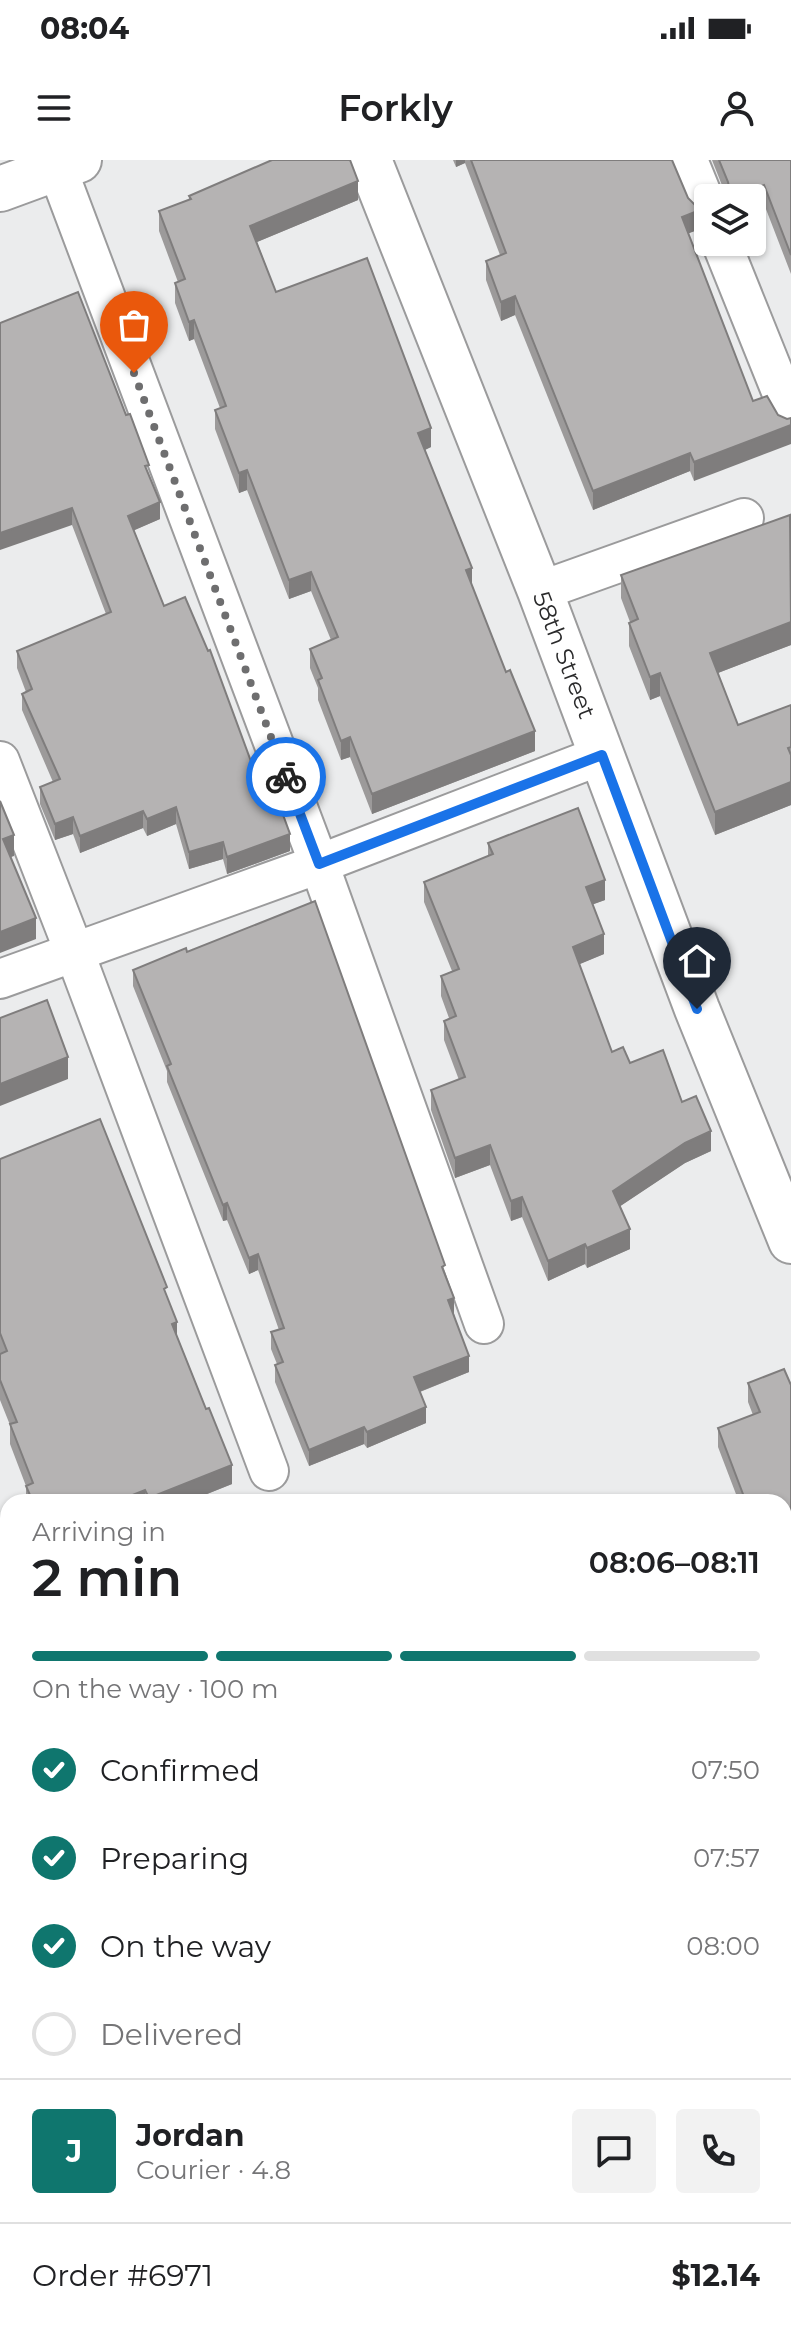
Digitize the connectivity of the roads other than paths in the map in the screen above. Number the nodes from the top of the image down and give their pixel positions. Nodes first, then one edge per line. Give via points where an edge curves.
1 (369, 160) edge
2 (688, 160) edge
3 (64, 162) edge
4 (698, 184) edge
5 (0, 189) edge
6 (727, 256) edge
7 (791, 416) edge
8 (744, 518) dead end
9 (540, 591) junction
10 (602, 755) junction
11 (0, 761) edge
12 (319, 864) junction
13 (74, 951) junction
14 (0, 979) edge
15 (788, 1232) edge
16 (484, 1324) dead end
17 (269, 1471) dead end

1 - 9 main road, 58th Street
2 - 4 street
3 - 5 main road
3 - 12 street
6 - 7 street
8 - 9 street
9 - 10 main road, 58th Street
10 - 12 street
10 - 15 main road, 58th Street
11 - 13 street
12 - 13 street
12 - 16 street
13 - 14 street
13 - 17 street

